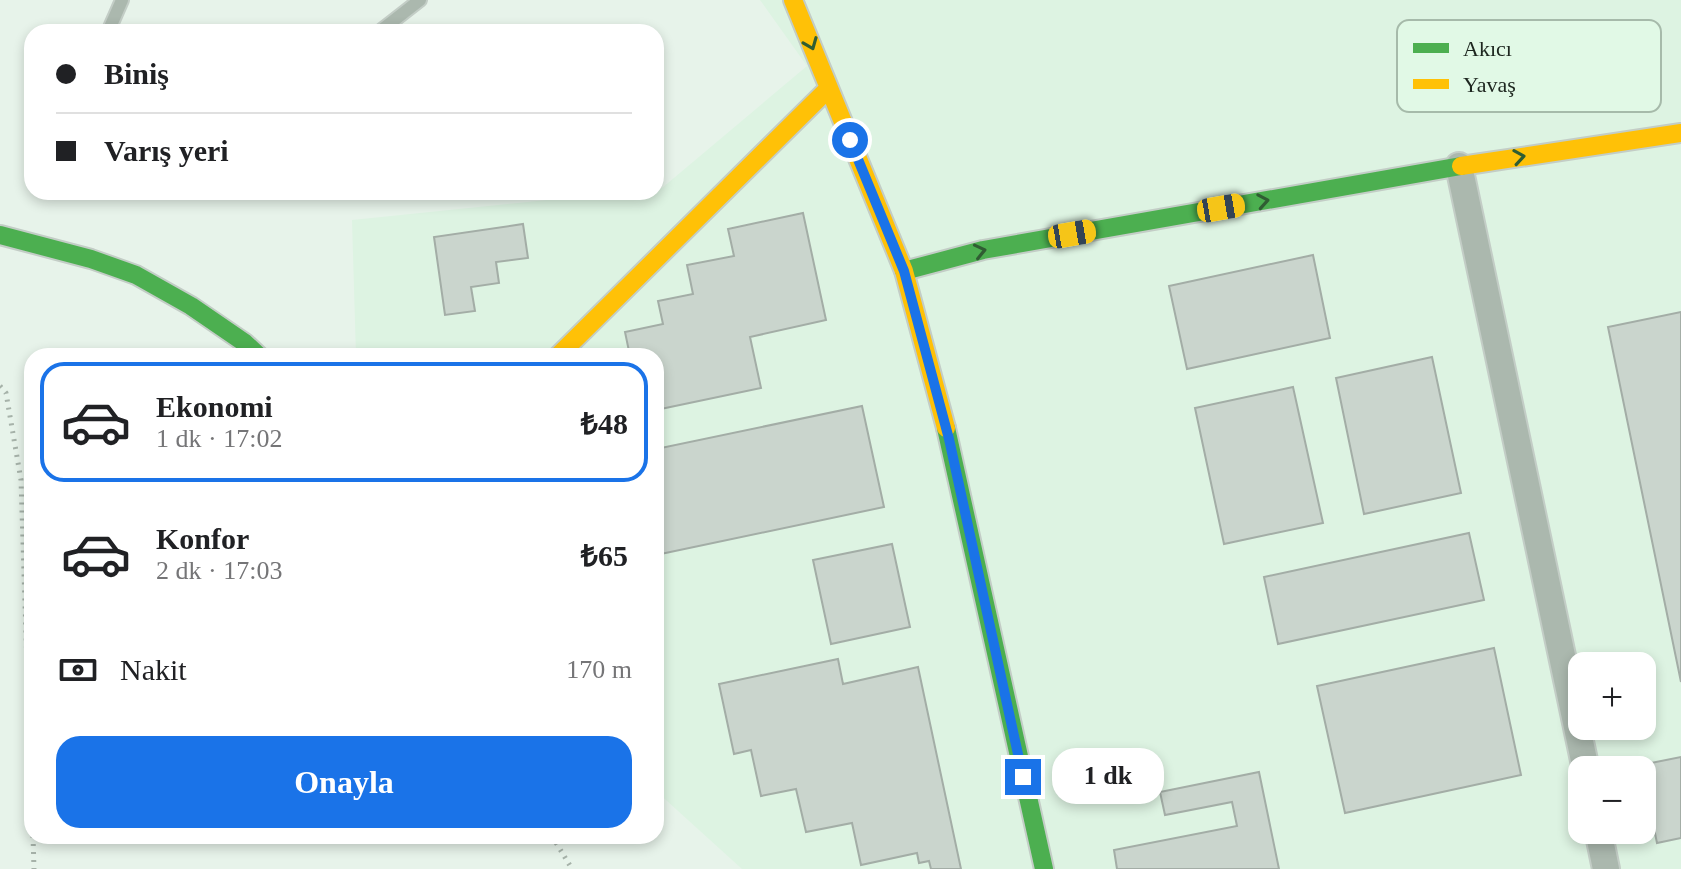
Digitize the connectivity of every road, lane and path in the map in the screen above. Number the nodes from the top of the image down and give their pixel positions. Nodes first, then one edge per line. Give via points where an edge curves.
1 (122, 0) edge
2 (420, 0) edge
3 (793, 0) edge
4 (112, 24) edge
5 (389, 24) edge
6 (829, 88) junction
7 (1681, 133) edge
8 (1459, 166) junction
9 (0, 235) edge
10 (904, 271) junction
11 (250, 348) edge
12 (566, 348) edge
13 (0, 386) edge
14 (24, 572) edge
15 (1583, 756) edge
16 (33, 844) edge
17 (557, 844) edge
18 (1601, 844) edge
19 (34, 869) edge
20 (572, 869) edge
21 (1044, 869) edge
22 (1606, 869) edge

1 - 4 lane
2 - 5 lane
3 -> 6 street
6 - 10 street
6 - 12 street
8 -> 7 street
10 -> 8 street via 983,250
8 - 15 street
9 - 11 street via 136,275
10 - 21 street via 949,439
13 - 14 path via 6,393 21,480
16 - 19 path
17 - 20 path
18 - 22 street

